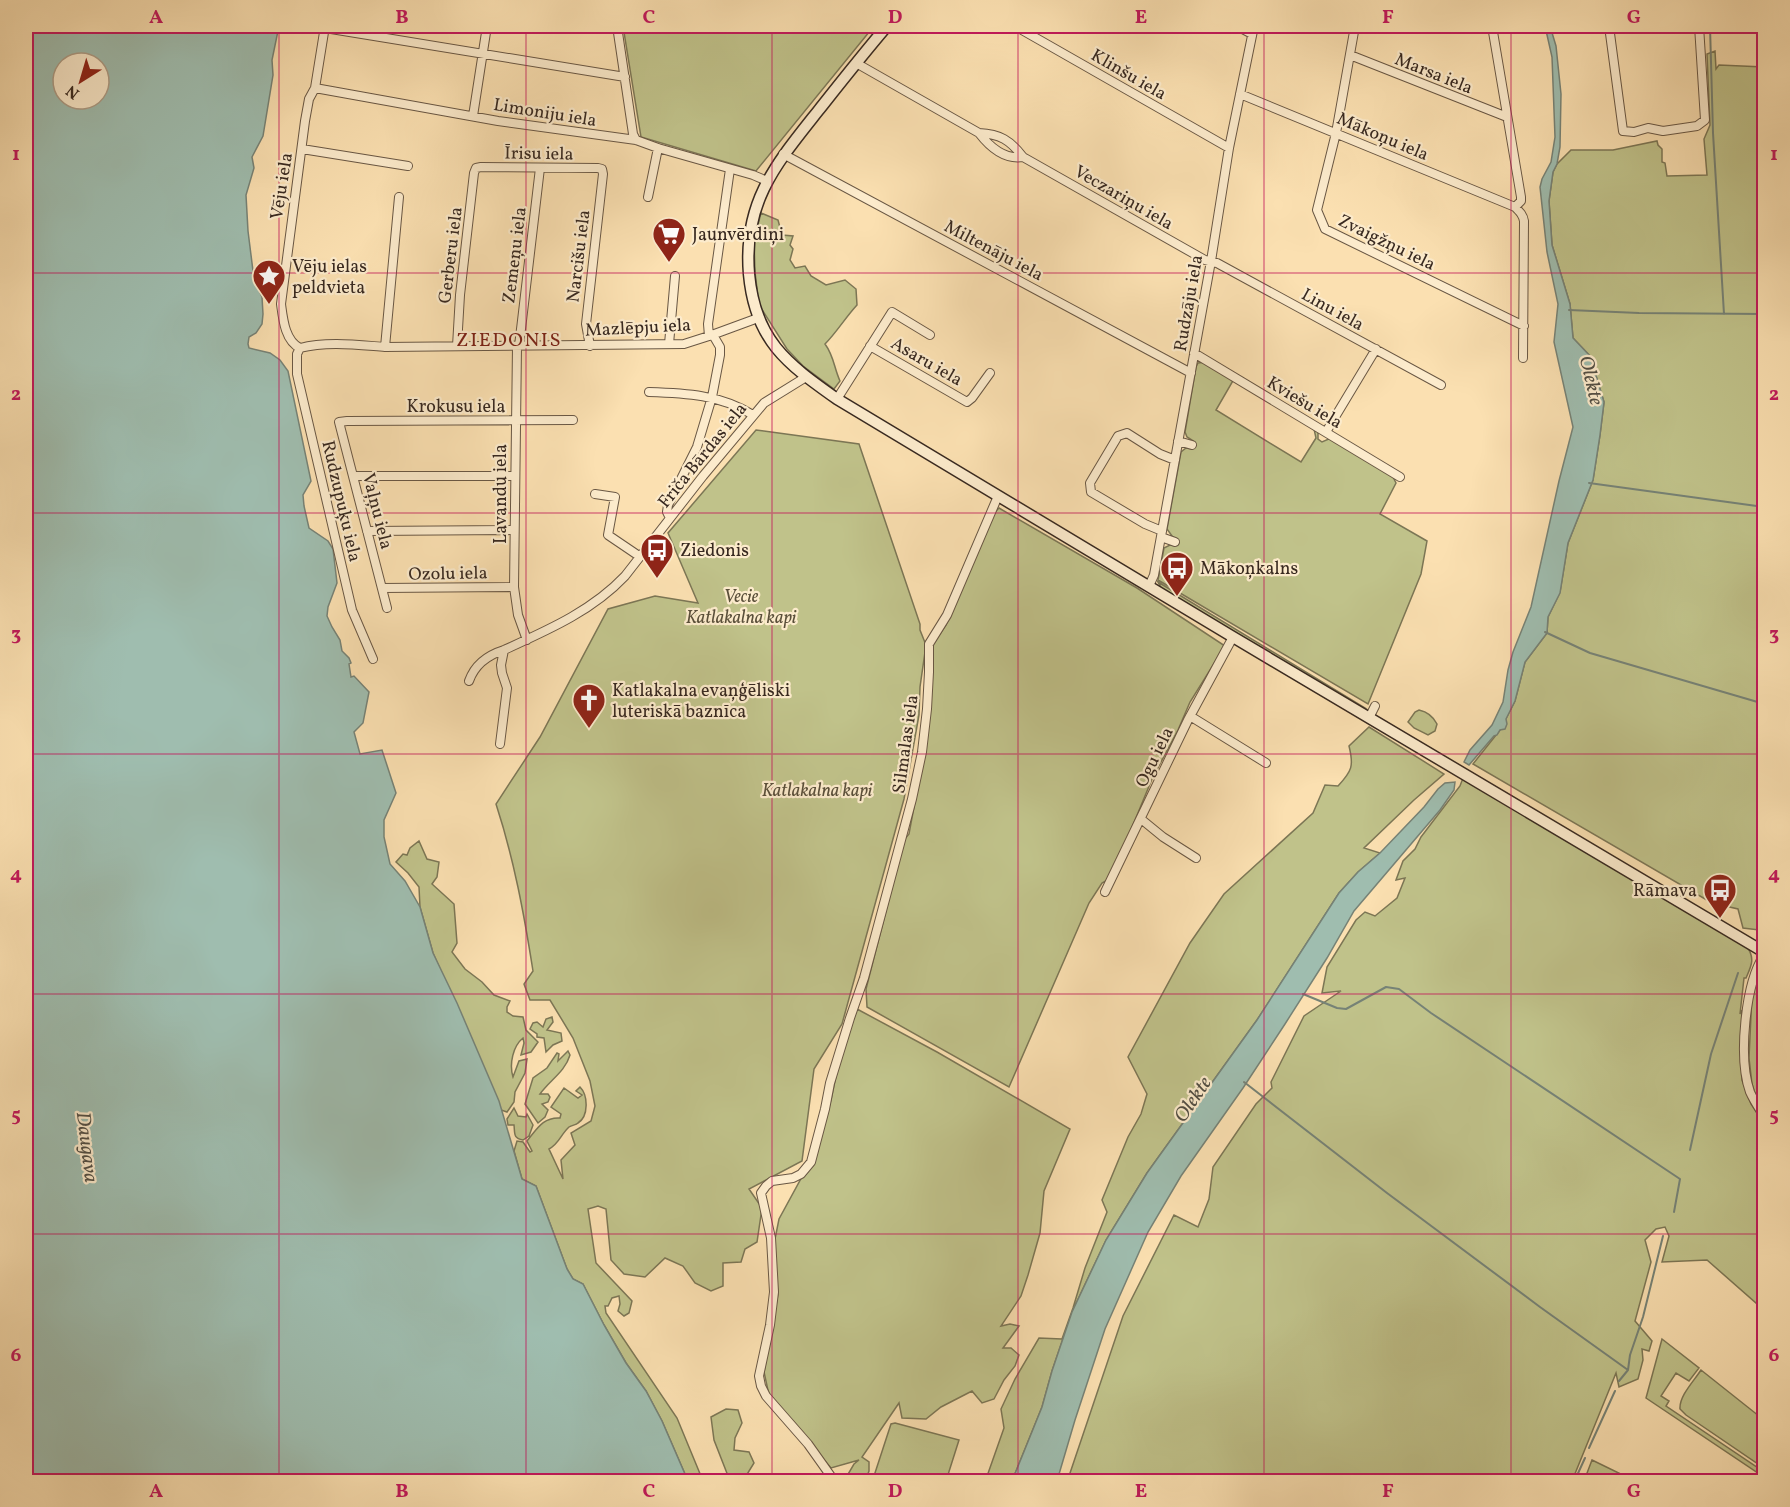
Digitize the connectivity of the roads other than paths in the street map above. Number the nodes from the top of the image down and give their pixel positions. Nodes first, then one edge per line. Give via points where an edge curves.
1 (487, 26) edge
2 (617, 26) edge
3 (886, 26) edge
4 (1015, 26) edge
5 (1237, 26) edge
6 (1355, 26) edge
7 (1491, 26) edge
8 (1609, 26) edge
9 (1699, 26) edge
10 (325, 27) edge
11 (1253, 30) edge
12 (482, 53) junction
13 (1350, 55) junction
14 (856, 63) junction
15 (625, 77) junction
16 (315, 88) junction
17 (1240, 94) junction
18 (472, 116) junction
19 (1507, 117) junction
20 (979, 133) junction
21 (1336, 133) junction
22 (636, 140) junction
23 (658, 148) junction
24 (1229, 148) junction
25 (302, 149) junction
26 (783, 154) junction
27 (1023, 157) junction
28 (408, 166) dead end
29 (476, 168) joint
30 (540, 168) junction
31 (602, 169) joint
32 (730, 169) junction
33 (766, 181) junction
34 (399, 197) dead end
35 (648, 197) dead end
36 (1515, 207) junction
37 (1211, 261) junction
38 (675, 276) dead end
39 (758, 318) junction
40 (1524, 326) junction
41 (930, 335) dead end
42 (711, 336) junction
43 (669, 344) junction
44 (385, 346) junction
45 (457, 346) junction
46 (518, 346) junction
47 (590, 346) junction
48 (870, 346) junction
49 (300, 348) junction
50 (1376, 349) junction
51 (1194, 353) junction
52 (1523, 358) dead end
53 (990, 373) dead end
54 (1191, 373) junction
55 (806, 377) junction
56 (1441, 385) dead end
57 (649, 392) dead end
58 (712, 397) junction
59 (837, 399) junction
60 (753, 415) junction
61 (573, 420) dead end
62 (515, 421) junction
63 (339, 423) joint
64 (1326, 432) junction
65 (1178, 441) junction
66 (1192, 446) dead end
67 (1175, 460) junction
68 (353, 476) junction
69 (515, 476) junction
70 (1400, 477) dead end
71 (595, 494) dead end
72 (998, 496) junction
73 (670, 518) junction
74 (514, 530) junction
75 (367, 531) junction
76 (1161, 534) junction
77 (1174, 542) dead end
78 (639, 556) junction
79 (1149, 586) junction
80 (514, 587) junction
81 (382, 588) junction
82 (387, 608) dead end
83 (1233, 637) junction
84 (527, 640) junction
85 (504, 650) junction
86 (373, 659) dead end
87 (469, 681) dead end
88 (1375, 706) dead end
89 (1190, 716) junction
90 (1369, 718) junction
91 (500, 744) dead end
92 (1266, 763) dead end
93 (1141, 819) junction
94 (1197, 858) dead end
95 (1105, 892) dead end
96 (1764, 953) edge
97 (1764, 1116) edge
98 (835, 1482) edge

1 - 12 street
2 - 15 street
3 - 14 main road
4 - 24 street, Klinšu iela
5 - 11 street
6 - 13 street, Zvaigžņu iela
7 - 19 street
8 - 9 street via 1623,131 1634,132 1697,126 1705,120
10 - 12 street
10 - 16 street, Vēju iela
11 - 17 street, Rudzāju iela
12 - 15 street
12 - 18 street
13 - 19 street, Marsa iela
13 - 21 street, Zvaigžņu iela
14 - 20 street, Veczariņu iela
14 - 26 main road
15 - 22 street
16 - 18 street, Limoniju iela
16 - 25 street, Vēju iela via 309,99
17 - 21 street, Mākoņu iela
17 - 24 street, Rudzāju iela
18 - 22 street, Limoniju iela
19 - 36 street via 1521,197
20 - 27 street, Veczariņu iela via 1008,141
20 - 27 street, Veczariņu iela via 995,150
21 - 36 street, Mākoņu iela
21 - 40 street, Zvaigžņu iela via 1317,210 1325,229
22 - 23 street, Limoniju iela
23 - 32 street, Limoniju iela
23 - 35 street
24 - 37 street, Rudzāju iela
25 - 28 street
25 - 49 street, Vēju iela via 281,304 290,339
26 - 33 main road
26 - 54 street, Miltenāju iela
27 - 37 street, Veczariņu iela
29 - 30 street, Īrisu iela
29 - 45 street, Gerberu iela
30 - 31 street, Īrisu iela
30 - 46 street, Zemeņu iela
31 - 47 street, Narcišu iela via 586,324
32 - 33 street, Limoniju iela
32 - 42 street via 708,324
33 - 39 main road via 750,228 749,245 751,295
34 - 44 street
36 - 40 street via 1524,221
37 - 50 street, Linu iela
37 - 51 street, Rudzāju iela
38 - 43 street
39 - 42 street, Mazlēpju iela
39 - 55 main road via 779,351
40 - 52 street
41 - 48 street via 892,312
42 - 43 street, Mazlēpju iela
42 - 58 street via 720,347
43 - 47 street, Mazlēpju iela
44 - 45 street, Mazlēpju iela
44 - 49 street, Mazlēpju iela
45 - 46 street, Mazlēpju iela
46 - 47 street, Mazlēpju iela
46 - 62 street, Lavandu iela
48 - 53 street, Asaru iela via 967,402
48 - 59 street
49 - 86 street, Rudzupuķu iela via 297,374 352,610
50 - 56 street, Linu iela
50 - 64 street
51 - 54 street, Rudzāju iela
51 - 64 street, Kviešu iela
54 - 65 street, Rudzāju iela
55 - 59 main road
55 - 60 street, Friča Bārdas iela via 770,397
57 - 58 street
58 - 60 street
58 - 73 street via 698,447 668,505
59 - 72 main road
60 - 73 street, Friča Bārdas iela
61 - 62 street, Krokusu iela
62 - 63 street, Krokusu iela
62 - 69 street, Lavandu iela
63 - 68 street, Vaļņu iela
64 - 70 street, Kviešu iela
65 - 66 street
65 - 67 street, Rudzāju iela
67 - 76 street, Rudzāju iela
67 - 76 street via 1127,434 1118,436 1090,483 1091,492
68 - 69 street
68 - 75 street, Vaļņu iela
69 - 74 street, Lavandu iela
71 - 78 street via 615,497 608,536
72 - 79 main road
72 - 98 street, Silmalas iela via 947,615 929,644 927,709 914,789 811,1162 801,1174 772,1181 761,1193 771,1238 774,1292 759,1376 761,1386
73 - 78 street, Friča Bārdas iela
74 - 75 street
74 - 80 street, Lavandu iela
75 - 81 street, Vaļņu iela
76 - 77 street
76 - 79 street, Rudzāju iela
78 - 84 street, Friča Bārdas iela via 625,576 596,603
79 - 83 main road
80 - 81 street, Ozolu iela
80 - 84 street, Lavandu iela
81 - 82 street, Vaļņu iela
83 - 89 street, Ogu iela
83 - 90 main road
84 - 85 street, Friča Bārdas iela
85 - 87 street, Friča Bārdas iela via 484,659
85 - 91 street via 501,665 507,688
88 - 90 street
89 - 92 street
89 - 93 street, Ogu iela
90 - 96 main road
93 - 94 street
93 - 95 street, Ogu iela
96 - 97 street via 1750,990 1745,1054 1751,1093

